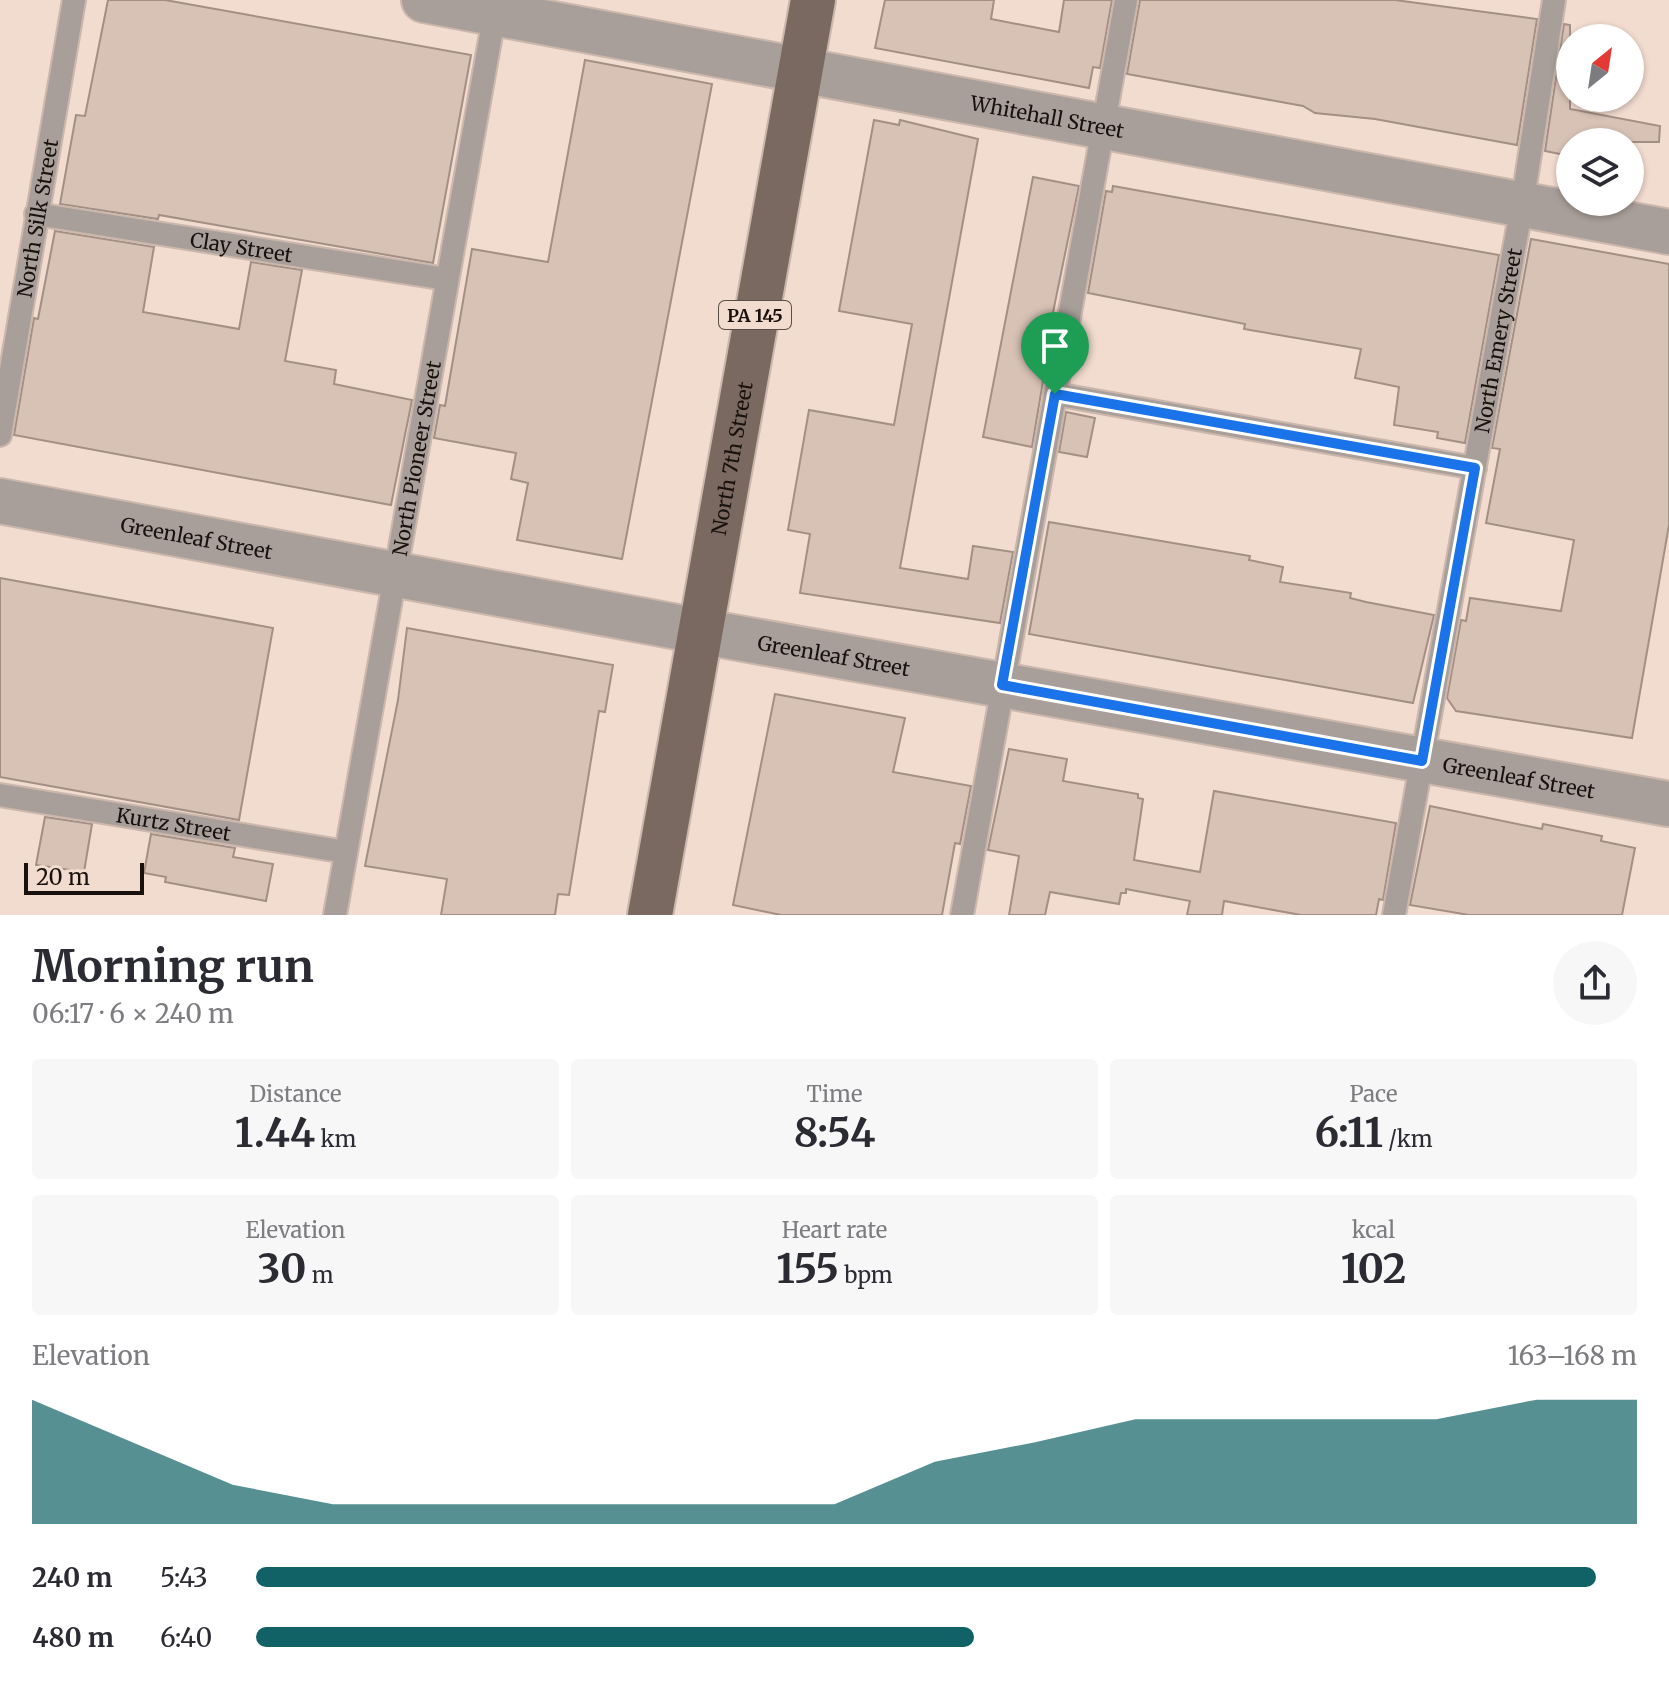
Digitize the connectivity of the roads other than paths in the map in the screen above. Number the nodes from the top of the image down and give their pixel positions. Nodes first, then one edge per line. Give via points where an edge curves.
1 (74, 0) edge
2 (424, 0) edge
3 (813, 0) edge
4 (1126, 0) edge
5 (1554, 0) edge
6 (496, 6) edge
7 (800, 68) junction
8 (1104, 125) junction
9 (1522, 205) junction
10 (36, 214) junction
11 (1669, 232) edge
12 (446, 279) junction
13 (1055, 394) junction
14 (0, 435) edge
15 (1475, 468) junction
16 (0, 501) edge
17 (394, 572) junction
18 (699, 631) junction
19 (1002, 685) junction
20 (1422, 761) junction
21 (0, 795) edge
22 (1669, 804) edge
23 (346, 852) junction
24 (335, 915) edge
25 (650, 915) edge
26 (962, 915) edge
27 (1394, 915) edge

1 - 10 lane, North Silk Street
2 - 6 street, Whitehall Street
3 - 7 main road, North 7th Street / PA 145
4 - 8 lane
5 - 9 lane, North Emery Street
6 - 7 street, Whitehall Street
6 - 12 lane, North Pioneer Street
7 - 8 street, Whitehall Street
7 - 18 main road, North 7th Street / PA 145
8 - 9 street, Whitehall Street
8 - 13 lane
9 - 11 street, Whitehall Street
9 - 15 lane, North Emery Street
10 - 12 lane, Clay Street
10 - 14 lane, North Silk Street
12 - 17 lane, North Pioneer Street
13 - 15 lane
13 - 19 lane
15 - 20 lane, North Emery Street
16 - 17 street, Greenleaf Street
17 - 18 street, Greenleaf Street
17 - 23 lane, North Pioneer Street
18 - 19 street, Greenleaf Street
18 - 25 main road, North 7th Street / PA 145
19 - 20 street, Greenleaf Street
19 - 26 lane
20 - 22 street, Greenleaf Street
20 - 27 lane, North Emery Street
21 - 23 lane, Kurtz Street
23 - 24 lane, North Pioneer Street

